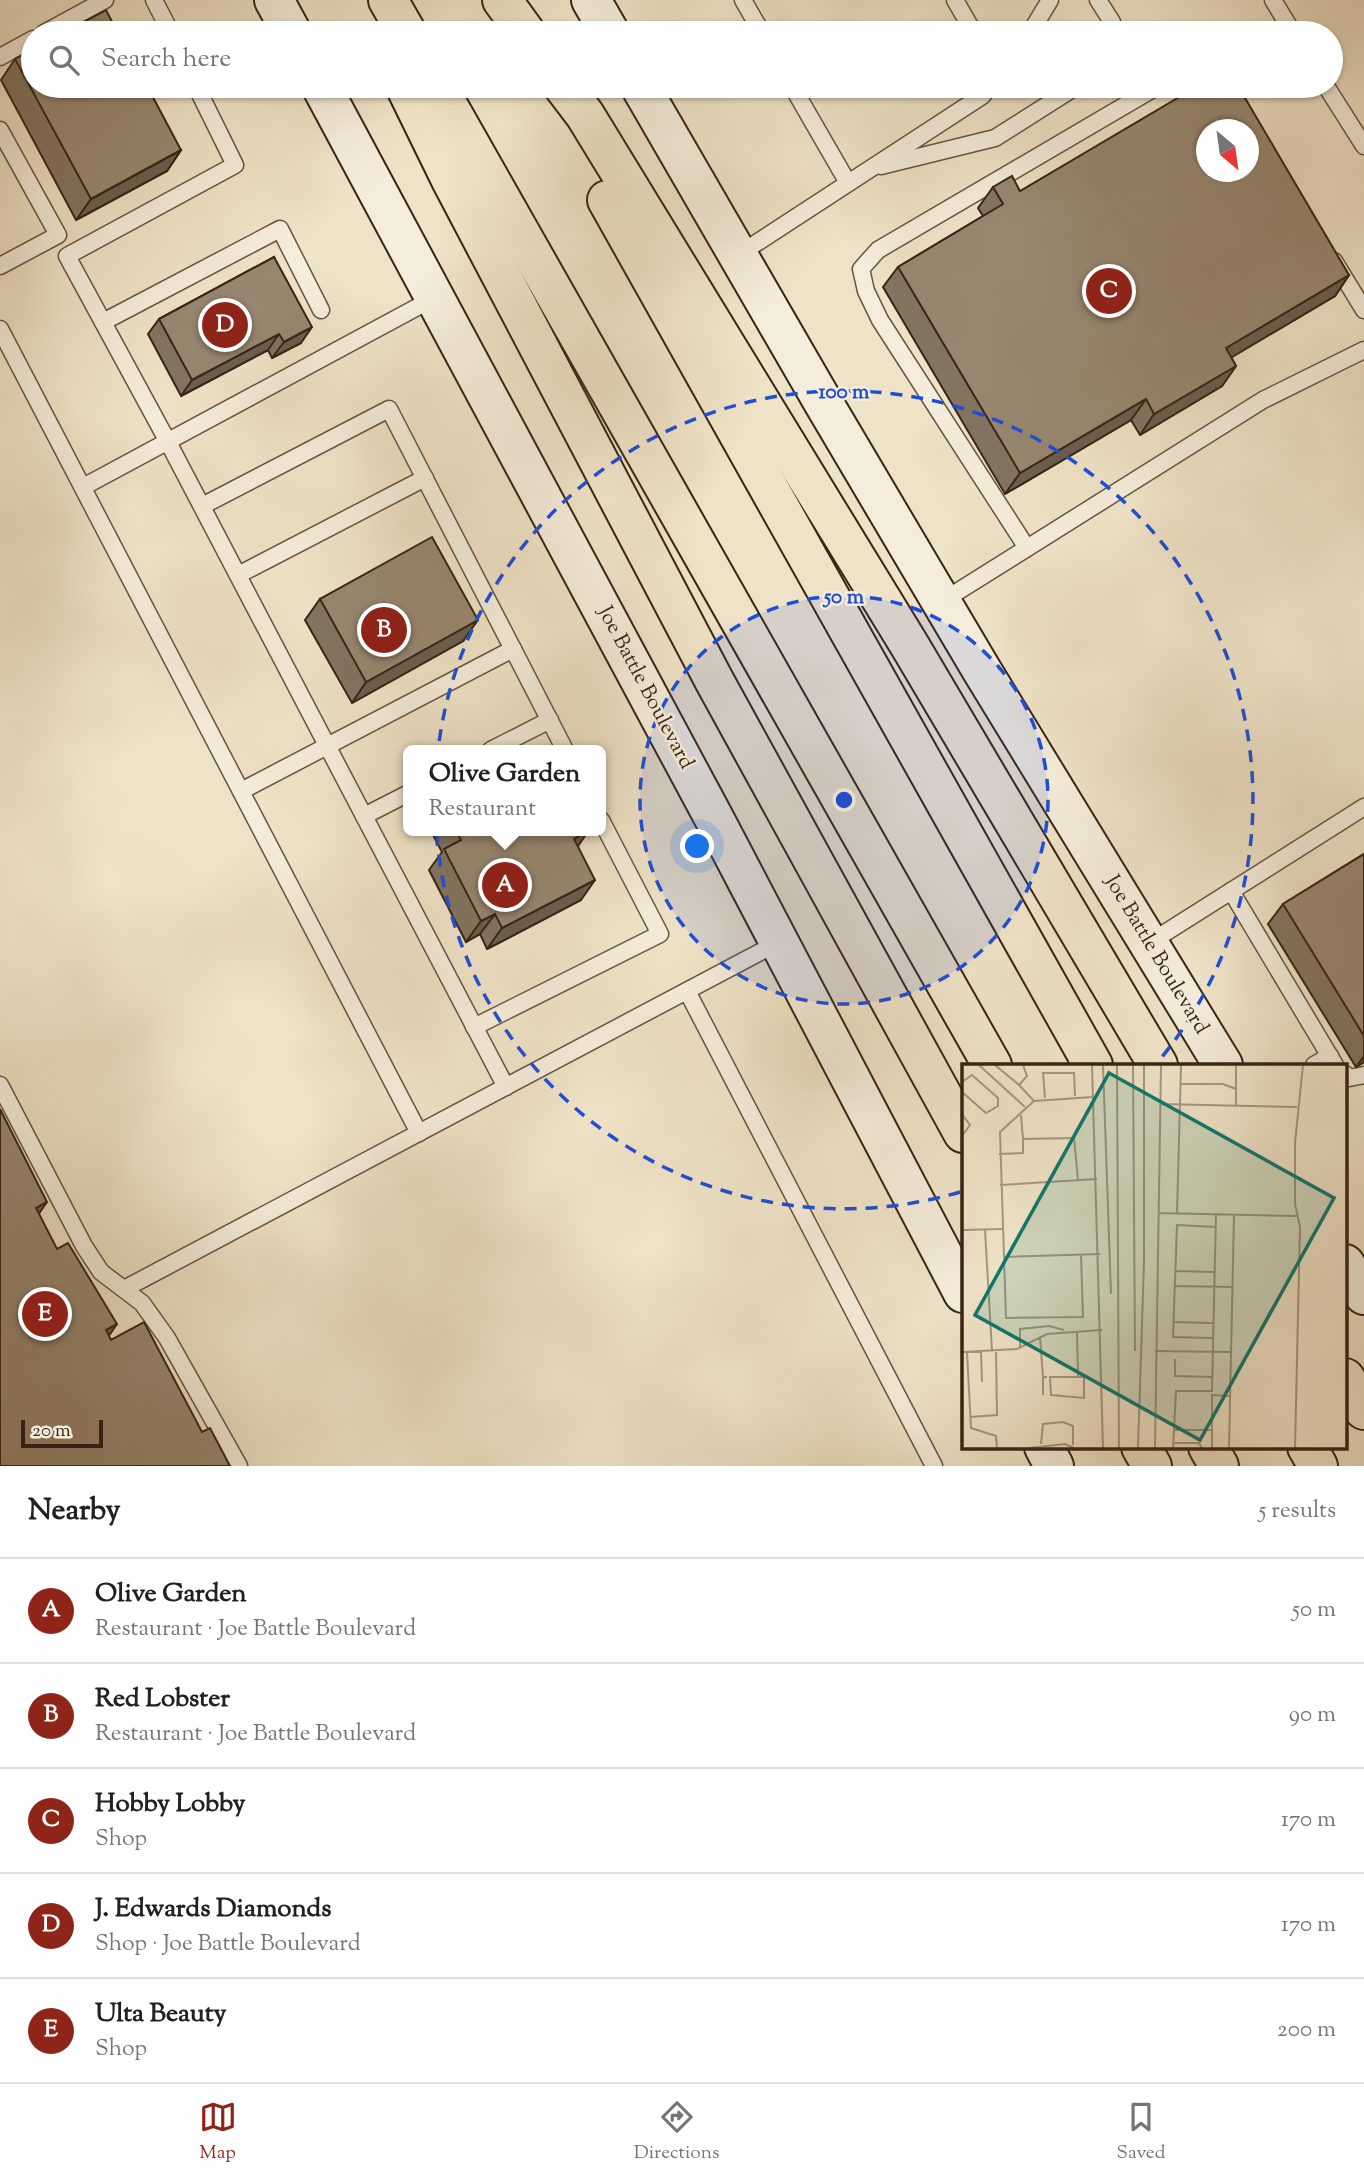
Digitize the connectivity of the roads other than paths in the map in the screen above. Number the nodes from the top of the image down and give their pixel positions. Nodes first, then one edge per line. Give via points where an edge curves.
1 (105, 0) edge
2 (154, 0) edge
3 (274, 0) edge
4 (363, 0) edge
5 (388, 0) edge
6 (495, 0) edge
7 (502, 0) edge
8 (591, 0) edge
9 (743, 0) edge
10 (955, 0) edge
11 (1050, 0) edge
12 (1098, 0) edge
13 (1273, 0) edge
14 (66, 21) edge
15 (165, 21) edge
16 (285, 21) edge
17 (374, 21) edge
18 (400, 21) edge
19 (506, 21) edge
20 (517, 21) edge
21 (603, 21) edge
22 (755, 21) edge
23 (967, 21) edge
24 (1037, 21) edge
25 (1111, 21) edge
26 (1286, 21) edge
27 (21, 46) edge
28 (0, 58) edge
29 (202, 98) edge
30 (328, 98) edge
31 (411, 98) edge
32 (444, 98) edge
33 (550, 98) edge
34 (572, 98) edge
35 (647, 98) edge
36 (799, 98) edge
37 (979, 98) edge
38 (1058, 98) edge
39 (1138, 98) edge
40 (1334, 98) edge
41 (0, 130) edge
42 (1364, 146) edge
43 (870, 169) junction
44 (848, 183) junction
45 (58, 235) junction
46 (1327, 250) edge
47 (738, 255) junction
48 (67, 256) junction
49 (0, 265) edge
50 (436, 296) junction
51 (321, 310) dead end
52 (1364, 310) edge
53 (103, 322) junction
54 (0, 329) edge
55 (1364, 350) edge
56 (168, 442) junction
57 (425, 478) junction
58 (83, 487) junction
59 (202, 506) junction
60 (1027, 548) junction
61 (238, 575) junction
62 (941, 602) junction
63 (513, 649) junction
64 (550, 720) junction
65 (501, 745) edge
66 (562, 745) edge
67 (327, 746) junction
68 (241, 791) junction
69 (403, 796) edge
70 (1364, 807) edge
71 (364, 816) junction
72 (606, 830) edge
73 (1231, 891) junction
74 (779, 942) junction
75 (1149, 943) junction
76 (687, 991) junction
77 (474, 1027) junction
78 (1332, 1060) edge
79 (991, 1064) edge
80 (1092, 1064) edge
81 (1157, 1064) edge
82 (1222, 1064) edge
83 (1346, 1075) edge
84 (1364, 1075) edge
85 (0, 1084) edge
86 (506, 1087) junction
87 (962, 1131) edge
88 (419, 1133) junction
89 (1346, 1266) edge
90 (124, 1289) junction
91 (962, 1291) edge
92 (1364, 1295) edge
93 (1346, 1380) edge
94 (1364, 1410) edge
95 (1142, 1448) edge
96 (1209, 1448) edge
97 (1308, 1448) edge
98 (239, 1466) edge
99 (934, 1466) edge
100 (1152, 1466) edge
101 (1219, 1466) edge
102 (1318, 1466) edge

1 - 14 lane
2 - 15 lane
3 - 16 main road
4 - 17 highway
5 - 18 highway
6 - 19 highway
7 - 20 highway
8 - 21 main road
9 - 22 lane
10 - 23 lane
11 - 24 lane
12 - 25 lane
13 - 26 lane
27 - 28 lane
29 - 48 lane via 235,165
30 - 50 main road, Joe Battle Boulevard
31 - 87 highway via 715,682
32 - 79 highway
33 - 80 highway
34 - 81 highway via 910,646
35 - 47 main road, Joe Battle Boulevard
36 - 44 lane
37 - 43 lane
38 - 43 lane via 995,138
39 - 60 lane via 878,250 861,269 880,320
40 - 42 lane
41 - 45 lane
43 - 44 lane
44 - 47 lane
45 - 48 lane
45 - 49 lane
46 - 52 lane
47 - 62 main road, Joe Battle Boulevard
48 - 53 lane
50 - 56 lane
50 - 74 main road, Joe Battle Boulevard
51 - 53 lane via 281,229
53 - 56 lane
54 - 58 lane
55 - 60 lane via 1263,400
56 - 58 lane
56 - 59 lane
57 - 59 lane via 389,409
57 - 61 lane
57 - 63 lane
58 - 68 lane
59 - 61 lane
60 - 62 lane
61 - 67 lane
62 - 75 main road, Joe Battle Boulevard
63 - 64 lane
63 - 67 lane
64 - 65 lane
64 - 66 lane
67 - 68 lane
67 - 71 lane
68 - 88 lane
69 - 71 lane
70 - 73 lane
71 - 77 lane
72 - 77 lane via 660,934
73 - 75 lane
73 - 78 lane
74 - 76 lane
74 - 91 main road, Joe Battle Boulevard
75 - 82 main road, Joe Battle Boulevard
76 - 86 lane
76 - 99 lane
77 - 86 lane
83 - 84 lane
85 - 90 lane via 84,1246 101,1272
86 - 88 lane
88 - 90 lane
89 - 92 main road
90 - 98 lane via 142,1303 167,1338
93 - 94 highway
95 - 100 highway
96 - 101 highway
97 - 102 highway

